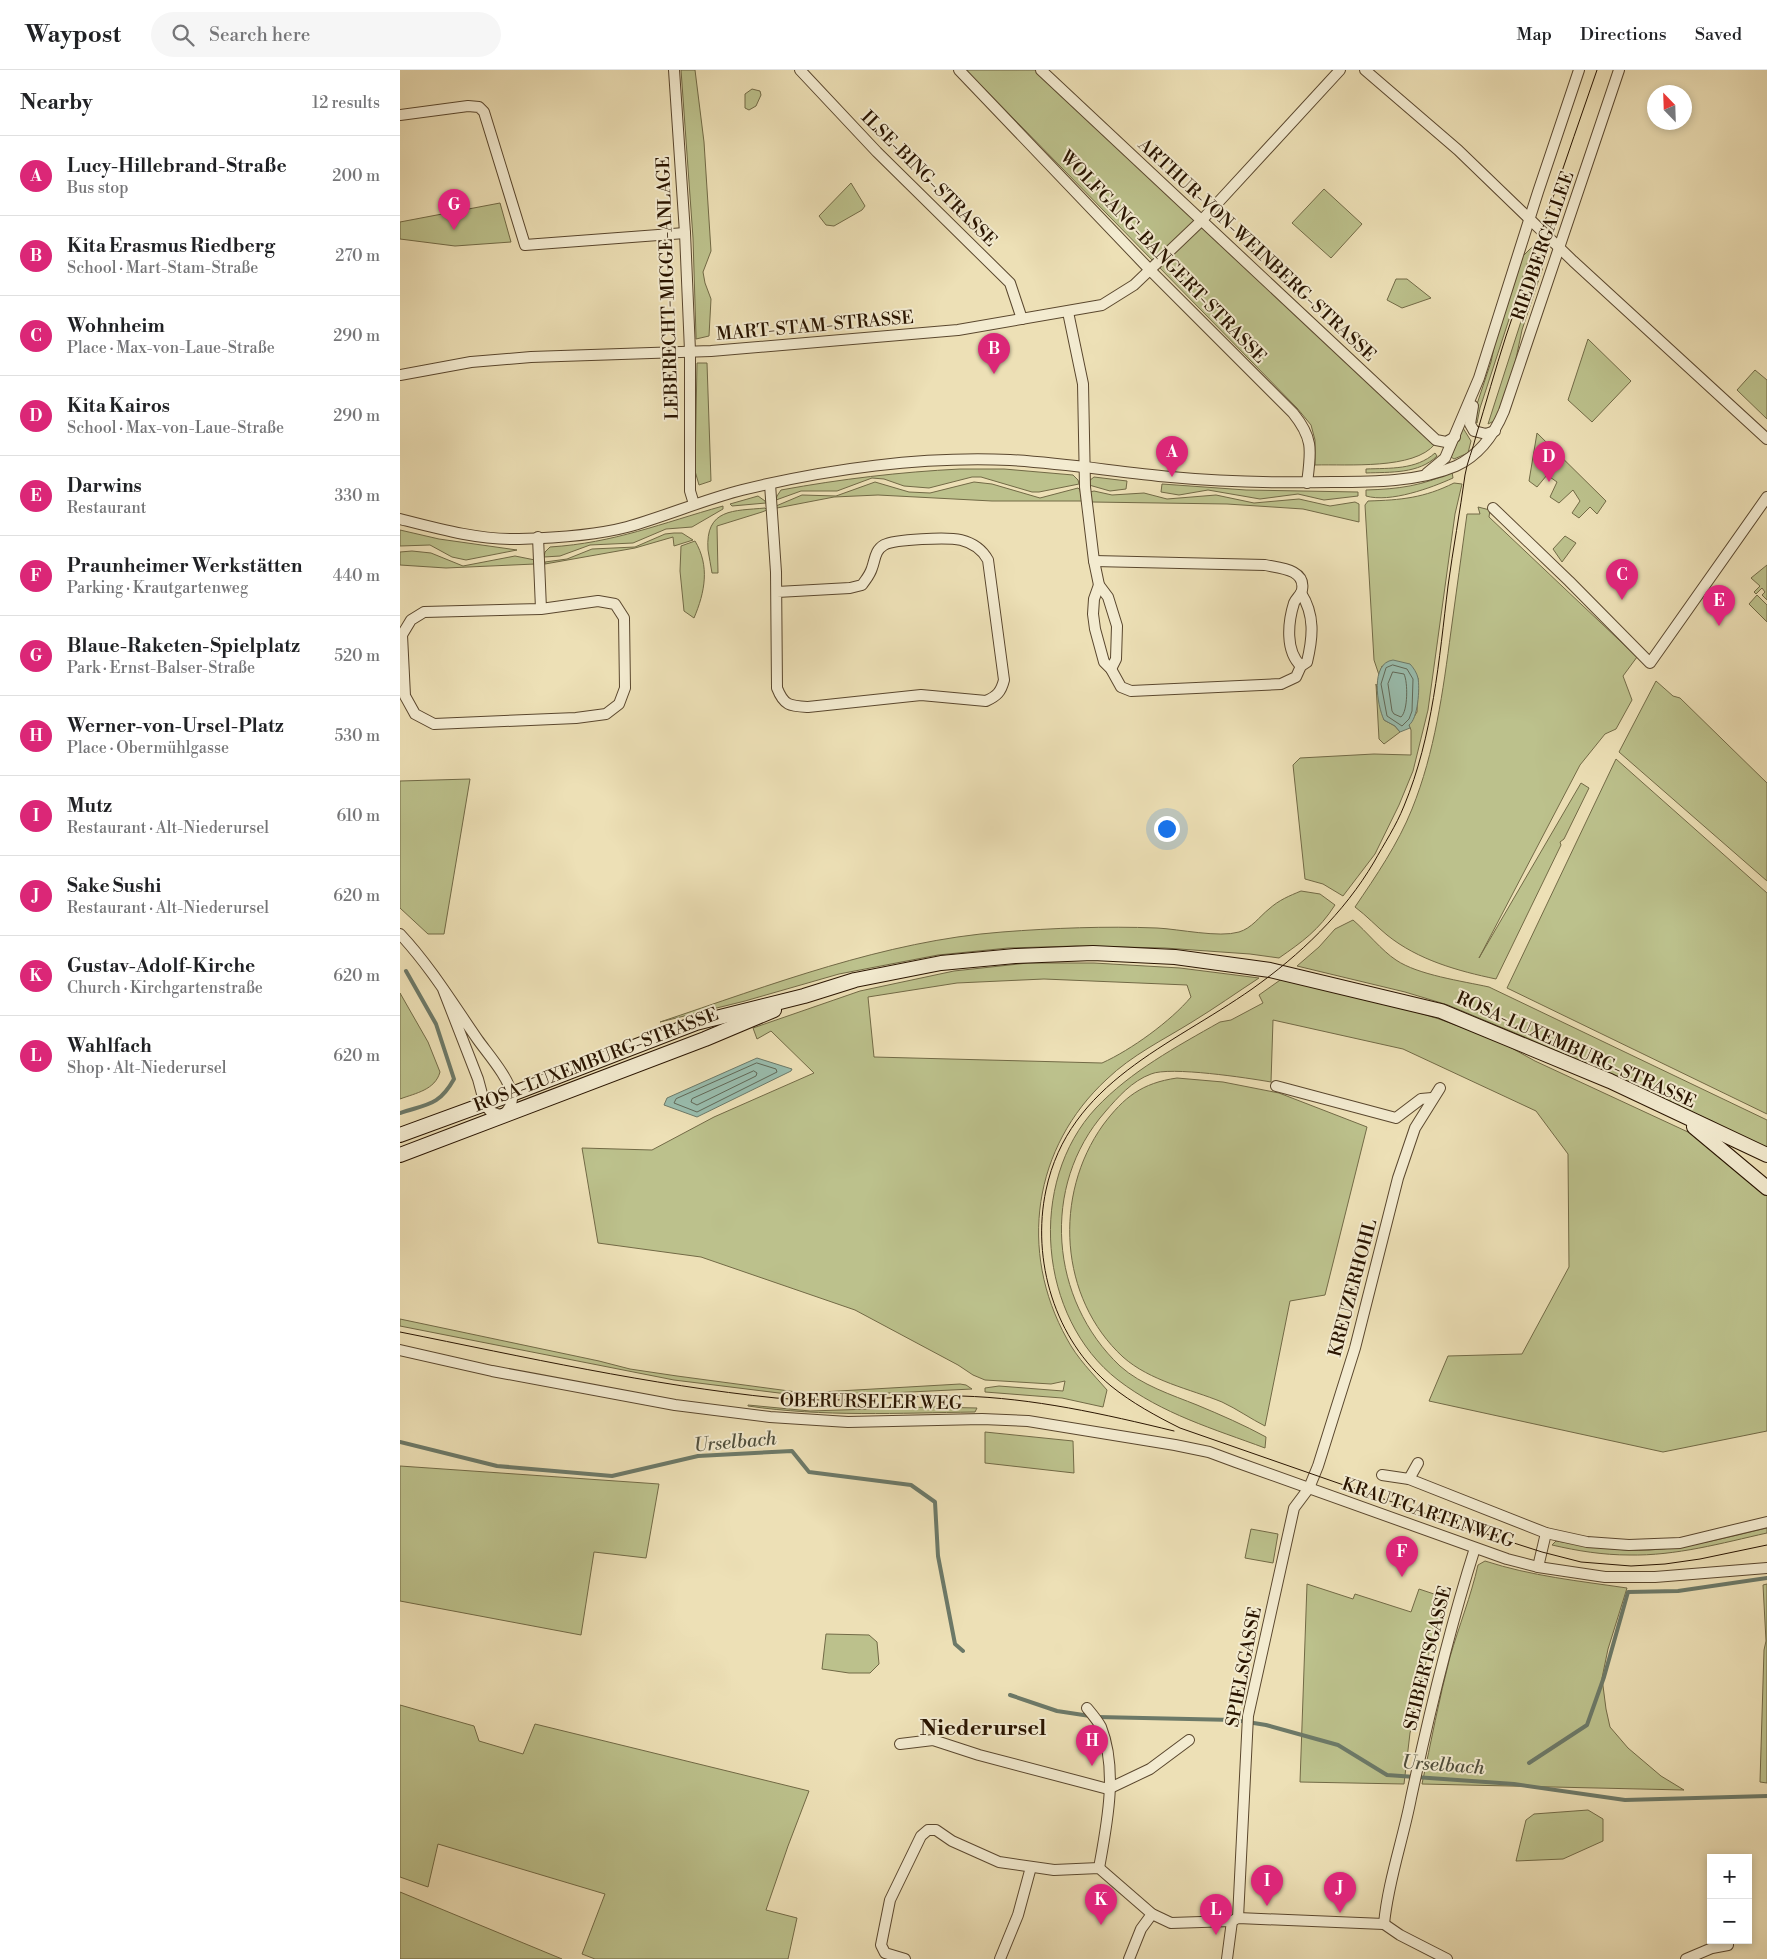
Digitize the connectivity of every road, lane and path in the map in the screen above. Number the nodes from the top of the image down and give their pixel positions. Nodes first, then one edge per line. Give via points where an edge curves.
1 (674, 70) edge
2 (800, 70) edge
3 (959, 70) edge
4 (1041, 70) edge
5 (1340, 70) edge
6 (1365, 70) edge
7 (1579, 70) edge
8 (1619, 70) edge
9 (400, 115) edge
10 (1530, 217) junction
11 (1201, 221) junction
12 (685, 233) junction
13 (1559, 248) junction
14 (1150, 270) junction
15 (1068, 312) junction
16 (1022, 319) junction
17 (690, 351) junction
18 (400, 375) edge
19 (1474, 390) junction
20 (1495, 431) junction
21 (1455, 437) junction
22 (1767, 439) edge
23 (1084, 467) junction
24 (1425, 475) junction
25 (1307, 483) junction
26 (770, 484) junction
27 (1767, 497) edge
28 (694, 504) junction
29 (1493, 508) dead end
30 (400, 519) edge
31 (538, 538) junction
32 (1094, 561) junction
33 (1099, 585) junction
34 (777, 592) junction
35 (1302, 593) junction
36 (541, 609) junction
37 (1301, 666) junction
38 (1111, 669) junction
39 (400, 934) edge
40 (443, 989) junction
41 (804, 996) junction
42 (1276, 1086) dead end
43 (1440, 1088) dead end
44 (512, 1094) junction
45 (1432, 1098) junction
46 (485, 1104) junction
47 (503, 1116) junction
48 (1680, 1116) junction
49 (400, 1135) edge
50 (400, 1154) edge
51 (1767, 1156) edge
52 (1767, 1188) edge
53 (400, 1350) edge
54 (1418, 1463) dead end
55 (1382, 1475) dead end
56 (1409, 1479) junction
57 (1308, 1488) junction
58 (1767, 1522) edge
59 (1546, 1533) junction
60 (1475, 1548) junction
61 (1538, 1566) junction
62 (1767, 1568) edge
63 (1088, 1708) dead end
64 (1189, 1740) dead end
65 (900, 1744) dead end
66 (1108, 1789) junction
67 (1032, 1867) junction
68 (1099, 1868) junction
69 (1152, 1914) junction
70 (1235, 1920) junction
71 (1384, 1924) junction
72 (1728, 1945) dead end
73 (905, 1959) edge
74 (1000, 1959) edge
75 (1129, 1959) edge
76 (1227, 1959) edge
77 (1447, 1959) edge
78 (1686, 1959) edge

1 - 12 street, LEBERECHT-MIGGE-ANLAGE
2 - 16 street, ILSE-BING-STRASSE via 877,152 1010,283
3 - 14 street, WOLFGANG-BANGERT-STRASSE
4 - 11 street, ARTHUR-VON-WEINBERG-STRASSE
5 - 11 street, MART-STAM-STRASSE
6 - 10 street
7 - 10 street, RIEDBERGALLEE
8 - 13 street, RIEDBERGALLEE
9 - 12 street via 468,106 479,107 484,112 525,245
10 - 13 street
10 - 19 street, RIEDBERGALLEE
11 - 14 street, MART-STAM-STRASSE
11 - 21 street, ARTHUR-VON-WEINBERG-STRASSE via 1436,440 1446,442
12 - 17 street, LEBERECHT-MIGGE-ANLAGE
13 - 20 street, RIEDBERGALLEE
13 - 22 street
14 - 15 street, MART-STAM-STRASSE via 1134,285 1102,305
14 - 25 street, WOLFGANG-BANGERT-STRASSE via 1305,427 1310,441
15 - 16 street, MART-STAM-STRASSE
15 - 23 street via 1083,384
16 - 17 street, MART-STAM-STRASSE via 958,330
17 - 18 street, MART-STAM-STRASSE via 531,357 471,362
17 - 28 street, LEBERECHT-MIGGE-ANLAGE via 689,481
19 - 20 street, RIEDBERGALLEE via 1470,424 1477,433
19 - 21 street, RIEDBERGALLEE
20 - 24 street, RIEDBERGALLEE via 1489,441 1460,464
21 - 24 street, RIEDBERGALLEE via 1445,458
23 - 25 street via 1181,477
23 - 26 street via 1009,460 925,461 834,471
23 - 32 street
24 - 25 street via 1401,480
26 - 28 street
26 - 34 street
27 - 29 street via 1650,663
28 - 31 street via 626,527
30 - 31 street via 453,532 499,538
31 - 36 street
32 - 33 street
32 - 35 street via 1265,565 1296,574 1301,579
33 - 38 street via 1094,599 1095,629 1104,662
33 - 38 street via 1108,596 1117,626 1116,659
34 - 34 street via 777,688 781,699 791,706 921,695 986,701 1001,691 1004,680 988,560 984,551 974,545 960,540 898,541 883,546 875,555 872,568 862,584 850,588
35 - 37 street via 1312,616 1312,641 1307,662
35 - 37 street via 1295,601 1289,631 1295,661
36 - 36 street via 424,612 411,620 402,635 405,696 416,714 434,724 576,718 606,714 619,704 625,688 625,636 624,618 615,604 598,601
37 - 38 street via 1296,676 1282,684 1131,691 1121,687
39 - 40 street
40 - 44 street via 504,1076
40 - 46 street
41 - 44 main road, ROSA-LUXEMBURG-STRASSE via 696,1023
41 - 47 main road, ROSA-LUXEMBURG-STRASSE via 705,1039
41 - 48 main road, ROSA-LUXEMBURG-STRASSE via 855,980 941,963 1015,956 1093,953 1175,957 1270,970 1441,1011 1610,1081
42 - 45 street, KREUZERHOHL via 1396,1118 1421,1099
43 - 45 street, KREUZERHOHL
44 - 46 main road, ROSA-LUXEMBURG-STRASSE
44 - 47 street via 512,1105
45 - 57 street, KREUZERHOHL via 1415,1128 1398,1178 1355,1348 1315,1476
46 - 47 street via 491,1112
46 - 49 main road, ROSA-LUXEMBURG-STRASSE
47 - 50 main road, ROSA-LUXEMBURG-STRASSE
48 - 51 main road, ROSA-LUXEMBURG-STRASSE
48 - 52 main road
53 - 57 street, OBERURSELER WEG via 492,1371 675,1405 770,1417 848,1422 982,1419 1028,1421 1081,1429 1209,1452
54 - 56 street, KRAUTGARTENWEG
55 - 56 street, KRAUTGARTENWEG
56 - 59 street, KRAUTGARTENWEG
57 - 60 street, KRAUTGARTENWEG
57 - 70 street, SPIELSGASSE via 1294,1508 1248,1716
58 - 59 street, KRAUTGARTENWEG via 1680,1543 1663,1544 1587,1542
59 - 61 street
60 - 61 street, KRAUTGARTENWEG
60 - 71 street, SEIBERTSGASSE via 1418,1764
61 - 62 street, KRAUTGARTENWEG via 1605,1577 1655,1577
63 - 66 street via 1100,1726 1110,1768
64 - 66 street via 1150,1769
65 - 66 street via 933,1740
66 - 68 street via 1107,1822
67 - 68 street via 1054,1870
67 - 73 street via 998,1862 936,1830 928,1830 921,1836 890,1900 881,1945 885,1953
67 - 74 street via 1018,1915
68 - 69 street
69 - 70 street via 1171,1924
69 - 75 street via 1141,1929
70 - 71 street
70 - 76 street, SPIELSGASSE
71 - 77 street
72 - 78 street

